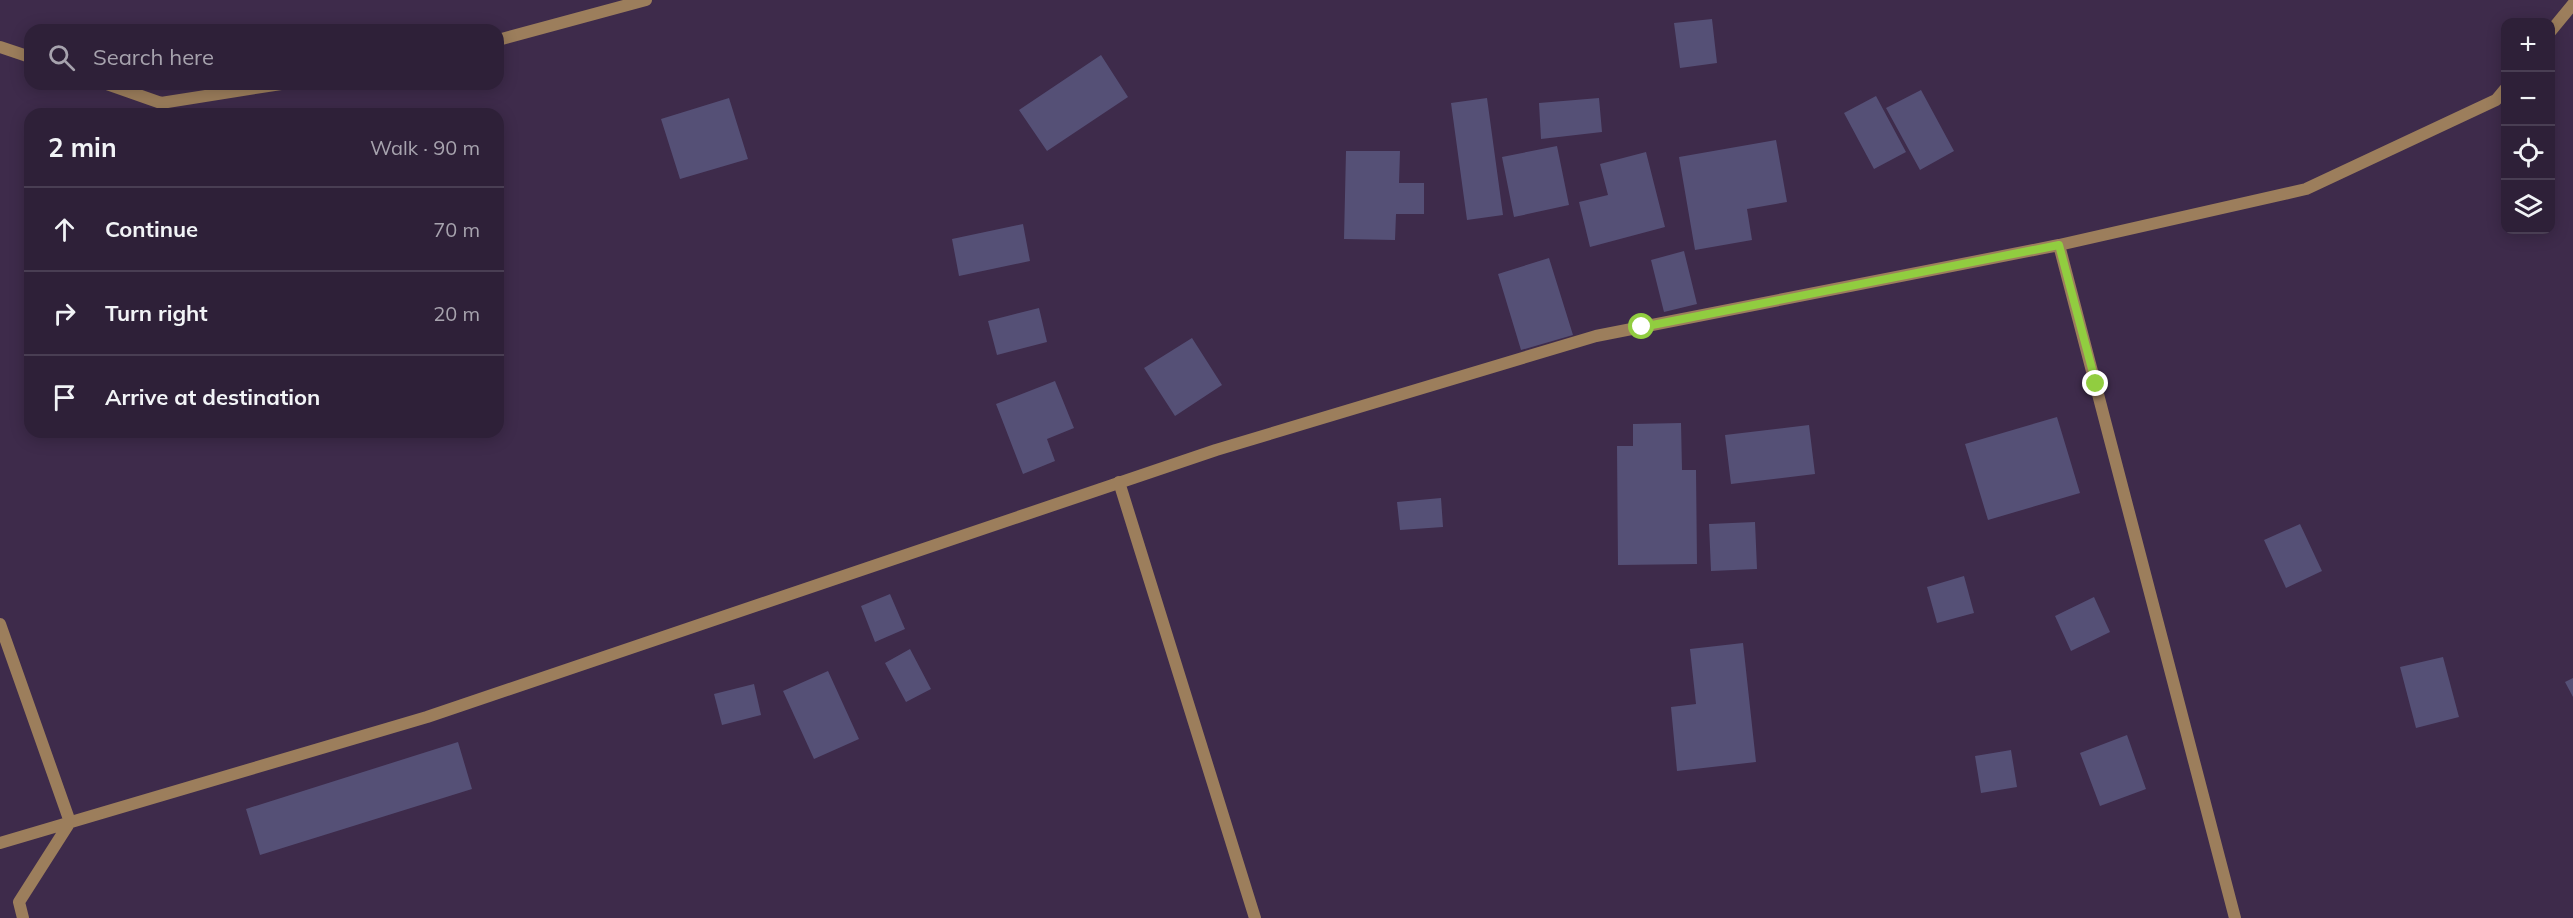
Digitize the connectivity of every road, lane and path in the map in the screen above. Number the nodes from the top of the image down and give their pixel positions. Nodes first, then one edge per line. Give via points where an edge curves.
1 (646, 0) edge
2 (2573, 4) edge
3 (2555, 26) edge
4 (504, 38) edge
5 (0, 47) edge
6 (24, 55) edge
7 (124, 90) edge
8 (243, 90) edge
9 (2501, 93) edge
10 (2059, 245) junction
11 (1119, 482) junction
12 (0, 624) edge
13 (70, 822) junction
14 (0, 843) edge
15 (23, 918) edge
16 (1255, 918) edge
17 (2235, 918) edge

1 - 4 street
2 - 3 street
5 - 6 street
7 - 8 street via 161,103
9 - 10 street via 2496,100 2306,189
10 - 11 street via 1596,336
10 - 17 street
11 - 13 street via 427,717
11 - 16 street
12 - 13 street
13 - 14 street
13 - 15 street via 19,902

